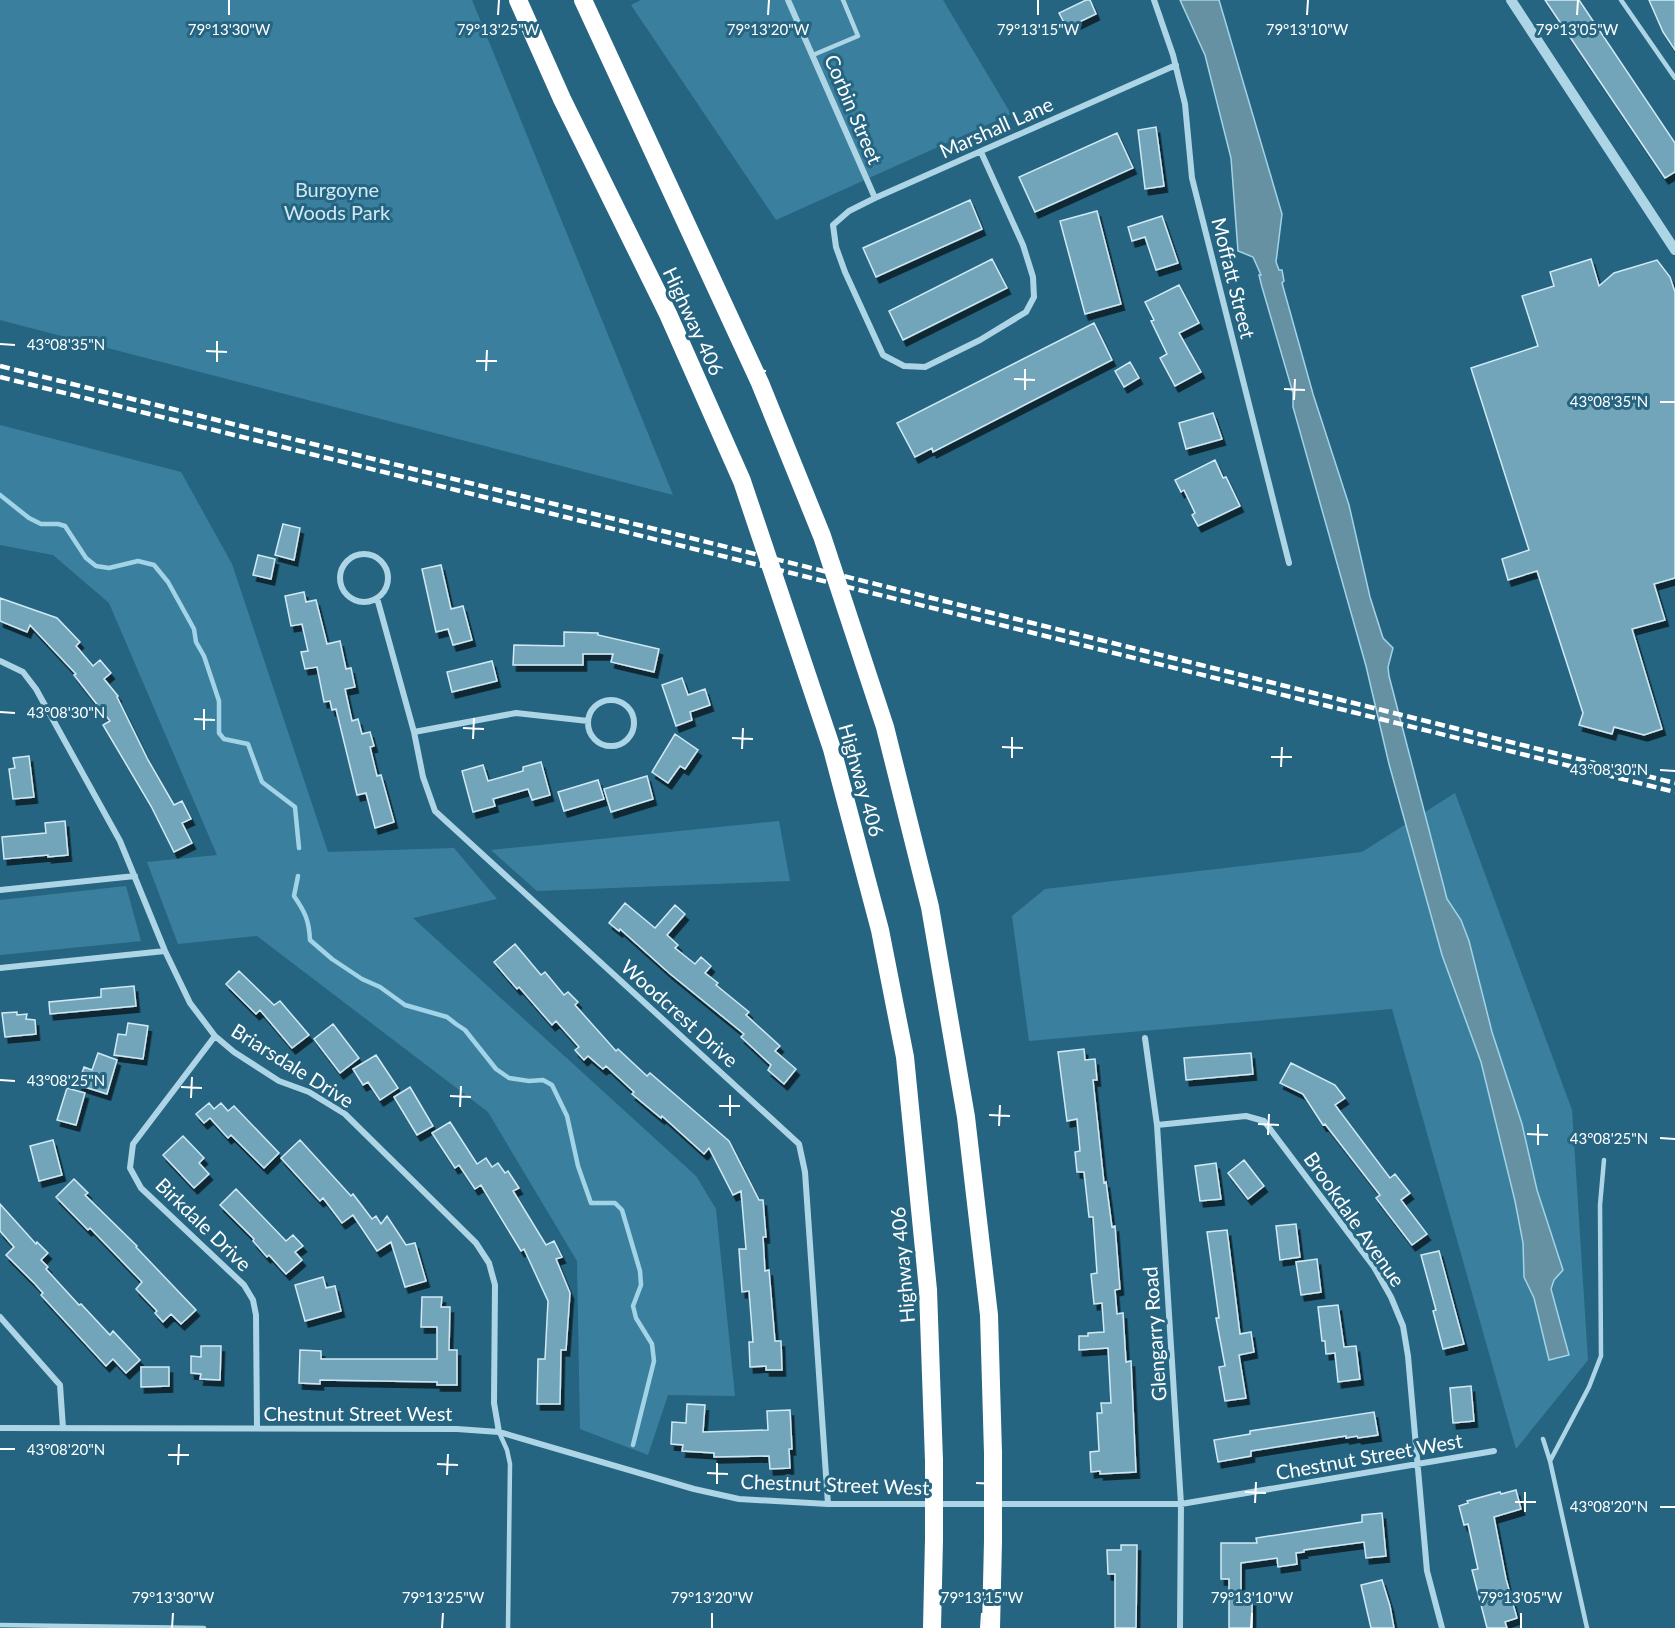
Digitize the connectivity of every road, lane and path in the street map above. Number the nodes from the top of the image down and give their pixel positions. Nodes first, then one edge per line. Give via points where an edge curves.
1 (518, 0) edge
2 (583, 0) edge
3 (788, 0) edge
4 (843, 0) edge
5 (1154, 0) edge
6 (1511, 0) edge
7 (1621, 0) edge
8 (813, 55) junction
9 (1176, 65) junction
10 (1675, 78) edge
11 (981, 152) junction
12 (875, 198) junction
13 (1675, 250) edge
14 (1289, 563) dead end
15 (377, 598) junction
16 (0, 661) edge
17 (588, 721) junction
18 (414, 732) junction
19 (135, 876) junction
20 (0, 890) edge
21 (165, 951) junction
22 (0, 968) edge
23 (215, 1036) junction
24 (1144, 1038) dead end
25 (1157, 1125) junction
26 (1604, 1160) dead end
27 (0, 1317) edge
28 (0, 1428) edge
29 (63, 1428) junction
30 (257, 1428) junction
31 (499, 1432) junction
32 (1543, 1439) dead end
33 (1494, 1451) dead end
34 (1550, 1461) junction
35 (1419, 1464) junction
36 (828, 1504) junction
37 (1181, 1504) junction
38 (0, 1625) edge
39 (204, 1628) edge
40 (508, 1628) edge
41 (932, 1628) edge
42 (991, 1628) edge
43 (1180, 1628) edge
44 (1442, 1628) edge
45 (1587, 1628) edge

1 - 41 highway, Highway 406, bridge via 668,314 742,481 832,749 880,930 905,1057 928,1290 934,1461
2 - 42 highway, Highway 406, bridge via 760,383 822,536 885,727 930,907 966,1117 989,1315 993,1453
3 - 8 street, Corbin Street
4 - 8 lane via 858,36
5 - 9 street, Moffatt Street
6 - 13 street
7 - 10 lane
8 - 12 street, Corbin Street
9 - 11 street, Marshall Lane
9 - 14 street, Moffatt Street via 1185,104 1192,178
11 - 12 street, Marshall Lane
11 - 12 street, Marshall Lane via 1023,245 1033,277 1034,297 1026,312 925,367 904,366 883,355 836,247 833,225 849,211
15 - 15 street via 389,578 384,562 362,553 347,559 339,573 342,589 354,600 370,602
15 - 18 street, Woodcrest Drive
16 - 19 street, Briarsdale Drive via 23,672 36,689
17 - 17 street via 596,740 609,746 623,742 634,723 629,709 616,700 594,707
17 - 18 street via 516,713
18 - 36 street, Woodcrest Drive via 435,811 799,1144 805,1172
19 - 20 street
19 - 21 street, Briarsdale Drive
21 - 22 street
21 - 23 street, Briarsdale Drive via 190,1003
23 - 30 street, Birkdale Drive via 133,1144 130,1168 141,1188 244,1285 253,1300
23 - 31 street, Briarsdale Drive via 279,1081 309,1092 345,1114 476,1243 489,1263 495,1285 494,1403
24 - 25 street, Glengarry Road
25 - 35 street, Brookdale Avenue via 1246,1116 1264,1121 1374,1267 1391,1297 1403,1326
25 - 37 street, Glengarry Road
26 - 34 lane via 1600,1205 1601,1356
27 - 29 street via 60,1385
28 - 29 street, Chestnut Street West
29 - 30 street, Chestnut Street West
30 - 31 street, Chestnut Street West
31 - 36 street, Chestnut Street West via 739,1499
31 - 40 lane via 510,1464
32 - 34 lane
33 - 35 street, Chestnut Street West
34 - 45 lane
35 - 37 street, Chestnut Street West
35 - 44 street, Brookdale Avenue via 1427,1571
36 - 37 street, Chestnut Street West
37 - 43 street, Glengarry Road
38 - 39 lane

